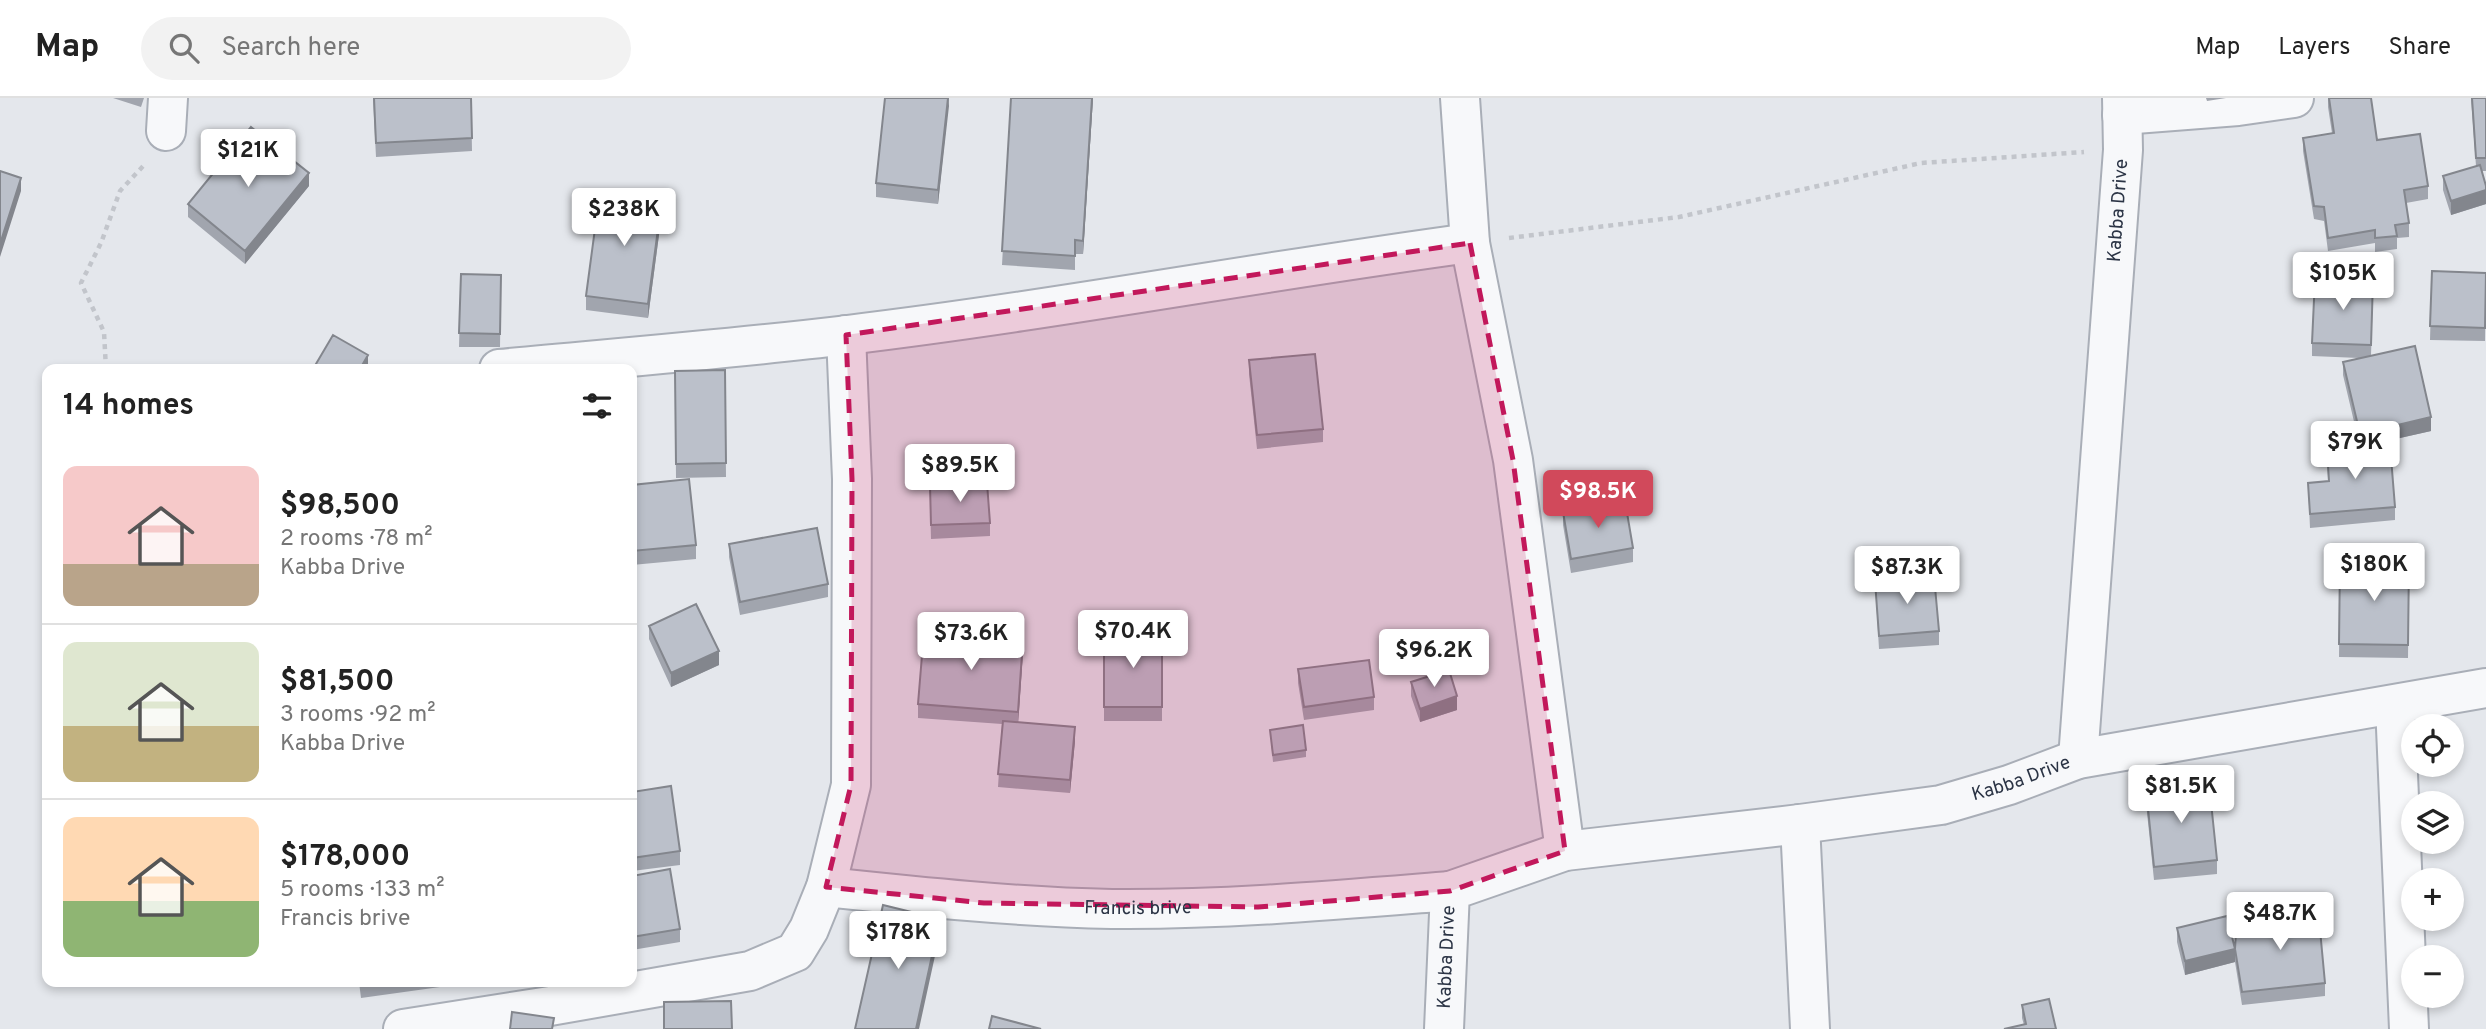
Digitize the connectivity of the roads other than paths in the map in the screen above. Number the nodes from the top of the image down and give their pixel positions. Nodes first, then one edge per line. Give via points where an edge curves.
1 (1460, 98) edge
2 (2294, 98) edge
3 (2123, 121) edge
4 (1470, 243) junction
5 (846, 335) junction
6 (550, 364) edge
7 (2486, 688) edge
8 (2395, 705) junction
9 (2078, 758) junction
10 (1800, 824) junction
11 (1565, 851) junction
12 (826, 887) junction
13 (1450, 891) junction
14 (403, 1029) edge
15 (1444, 1029) edge
16 (1810, 1029) edge
17 (2409, 1029) edge

1 - 4 street
2 - 3 street
3 - 9 street, Kabba Drive
4 - 5 street
4 - 11 street via 1513,460
5 - 6 street
5 - 12 street via 852,479 851,785
7 - 8 street
8 - 9 street
8 - 17 street
9 - 10 street, Kabba Drive via 1941,805
10 - 11 street, Kabba Drive
10 - 16 street
11 - 13 street, Kabba Drive
12 - 13 street, Francis brive via 984,903 1112,909 1258,906
12 - 14 street via 795,952 750,971
13 - 15 street, Kabba Drive

